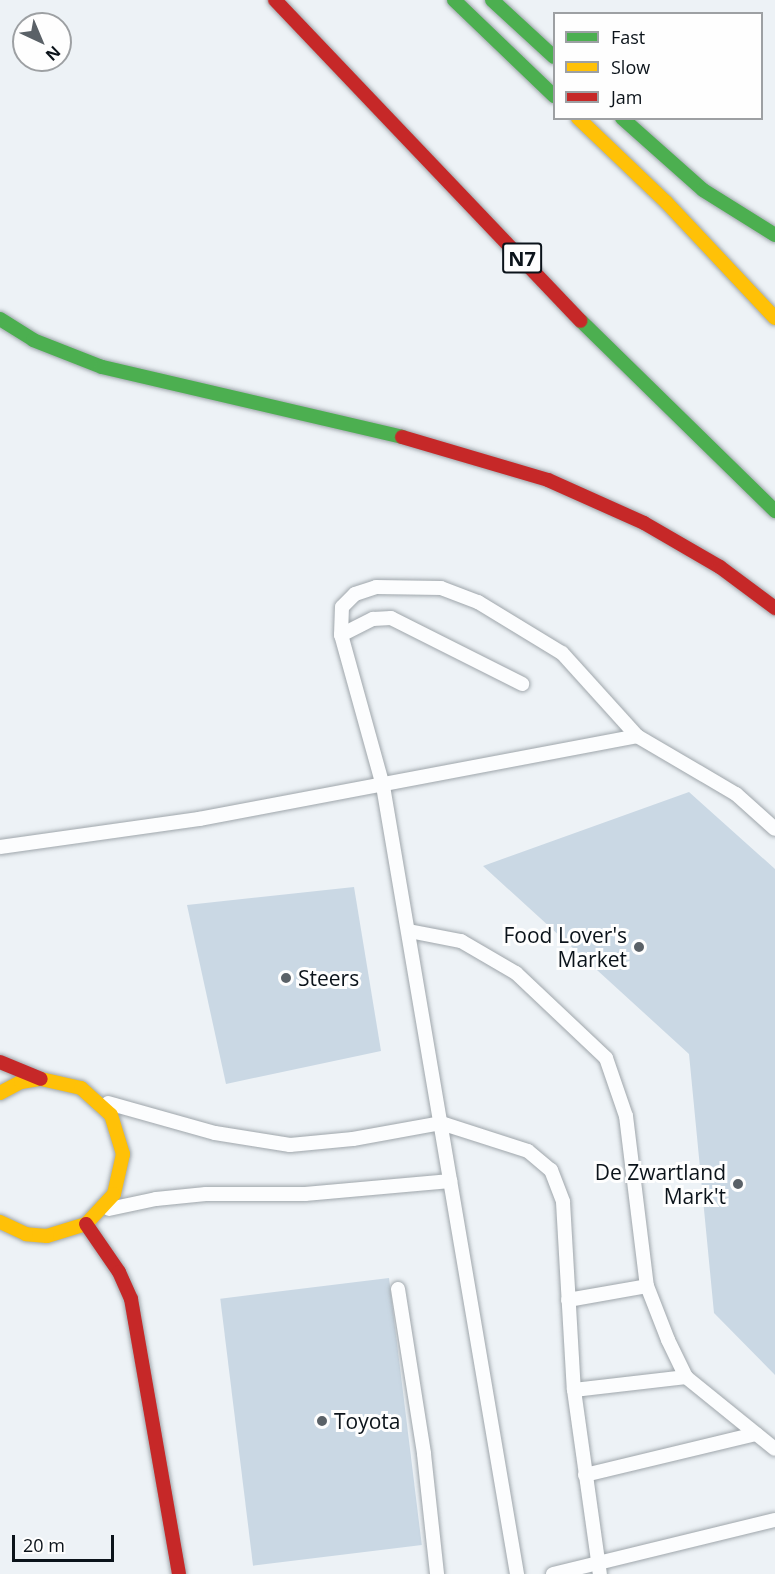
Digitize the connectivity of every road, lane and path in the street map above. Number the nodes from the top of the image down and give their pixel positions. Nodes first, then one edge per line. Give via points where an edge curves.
1 (275, 0) edge
2 (454, 0) edge
3 (492, 0) edge
4 (553, 55) edge
5 (553, 94) edge
6 (580, 120) edge
7 (624, 120) edge
8 (775, 235) edge
9 (775, 318) edge
10 (0, 319) edge
11 (33, 340) junction
12 (11, 341) dead end
13 (775, 511) edge
14 (775, 608) edge
15 (341, 636) junction
16 (522, 684) dead end
17 (637, 736) junction
18 (383, 786) junction
19 (775, 829) edge
20 (0, 847) edge
21 (409, 931) junction
22 (0, 1062) edge
23 (41, 1079) junction
24 (0, 1093) edge
25 (98, 1100) junction
26 (441, 1123) junction
27 (450, 1181) junction
28 (102, 1211) junction
29 (0, 1222) edge
30 (86, 1224) junction
31 (647, 1286) junction
32 (399, 1289) dead end
33 (568, 1300) junction
34 (686, 1377) junction
35 (574, 1390) junction
36 (756, 1434) junction
37 (775, 1449) edge
38 (585, 1475) junction
39 (775, 1520) edge
40 (599, 1568) edge
41 (179, 1574) edge
42 (436, 1574) edge
43 (517, 1574) edge
44 (553, 1574) edge

1 - 13 main road, N7 via 567,307
2 - 5 main road
3 - 4 main road
6 - 9 main road via 666,202
7 - 8 main road via 703,190
10 - 11 main road
11 - 12 main road
11 - 14 main road via 102,367 453,448 548,480 644,523 720,567
15 - 16 lane via 373,619 391,618
15 - 17 lane via 342,608 355,594 376,587 441,588 478,602 562,653
15 - 18 lane
17 - 18 lane
17 - 19 lane via 736,794
18 - 20 lane via 199,819
18 - 21 lane
21 - 26 lane
21 - 31 lane via 461,941 516,973 606,1058 626,1116
22 - 23 main road
23 - 24 main road via 21,1082
23 - 25 main road via 62,1081
25 - 26 lane via 215,1133 290,1145 353,1139
25 - 28 main road via 119,1134 123,1154 114,1194
26 - 27 lane
26 - 33 lane via 528,1151 551,1170 563,1202
27 - 28 lane via 305,1194 206,1194 156,1199
27 - 43 lane
28 - 30 main road
29 - 30 main road via 26,1234 47,1236
30 - 41 main road via 119,1272 131,1299
31 - 33 lane
31 - 34 lane
32 - 42 lane via 424,1454
33 - 35 lane
34 - 35 lane
34 - 36 lane
35 - 38 lane
36 - 37 lane
36 - 38 lane
38 - 40 lane
39 - 40 lane
40 - 44 lane

